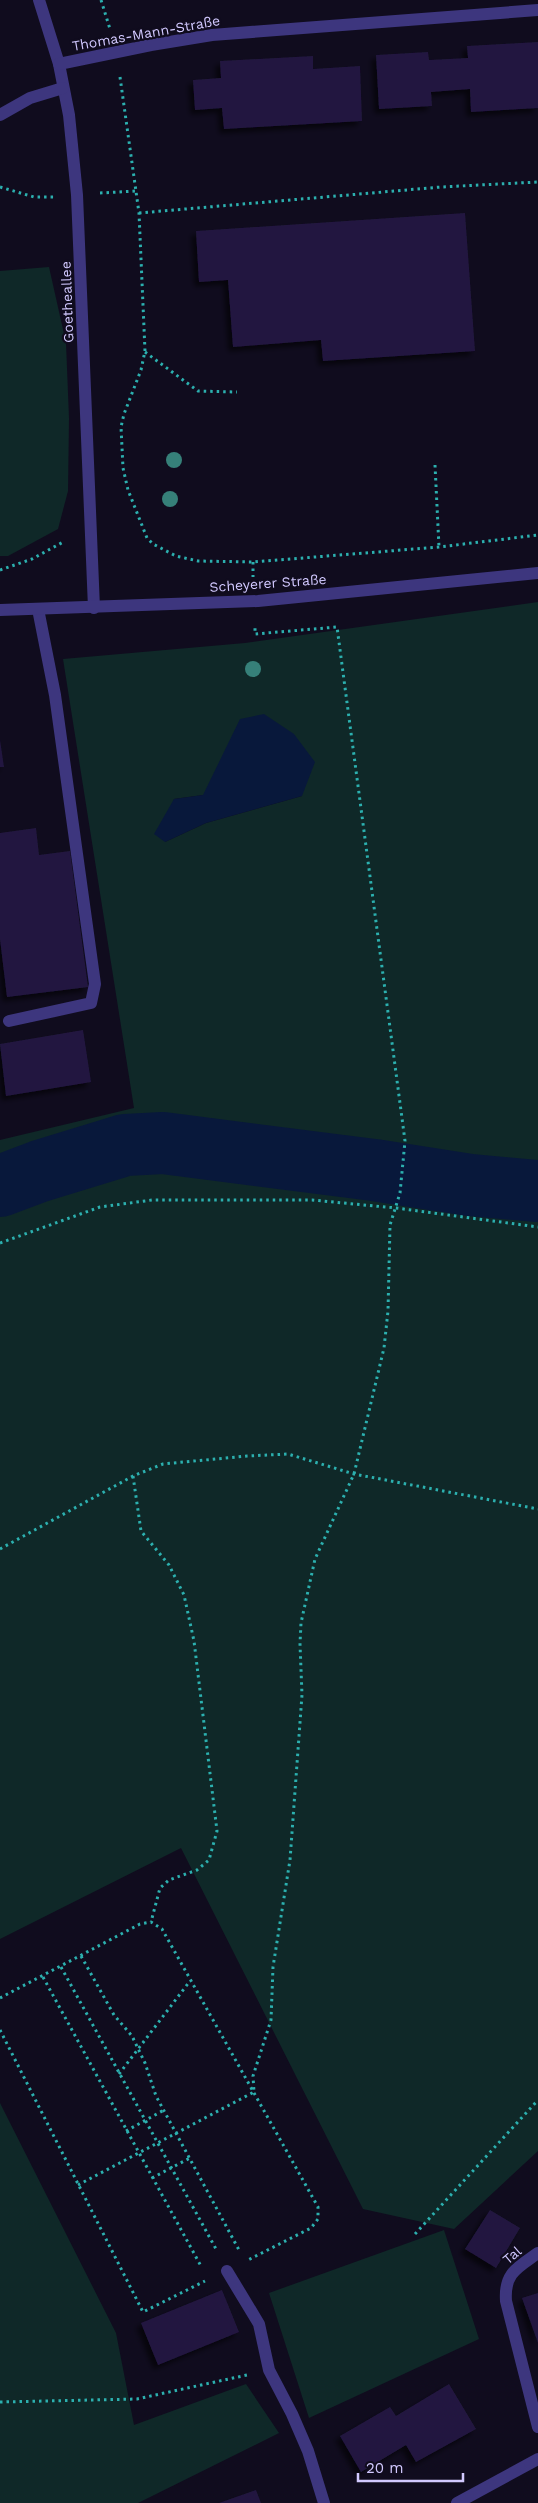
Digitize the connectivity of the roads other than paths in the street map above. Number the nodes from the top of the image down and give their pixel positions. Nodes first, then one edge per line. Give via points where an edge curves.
1 (39, 0) edge
2 (538, 10) edge
3 (59, 64) junction
4 (63, 88) junction
5 (0, 116) edge
6 (538, 573) edge
7 (94, 608) junction
8 (38, 609) junction
9 (0, 610) edge
10 (9, 1021) dead end
11 (538, 2253) edge
12 (227, 2270) road end
13 (538, 2427) edge
14 (538, 2458) edge
15 (324, 2503) edge
16 (457, 2503) edge

1 - 3 street, Goetheallee
2 - 3 street, Thomas-Mann-Straße via 238,32 183,39
3 - 4 street, Goetheallee
4 - 5 street via 30,98
4 - 7 street, Goetheallee via 77,195
6 - 7 street, Scheyerer Straße via 254,601
7 - 8 street, Scheyerer Straße
8 - 9 street, Scheyerer Straße
8 - 10 street via 55,695 95,984 91,1003
11 - 13 street, Tal via 509,2276 505,2287
12 - 15 street via 259,2324 269,2370 308,2451
14 - 16 street

